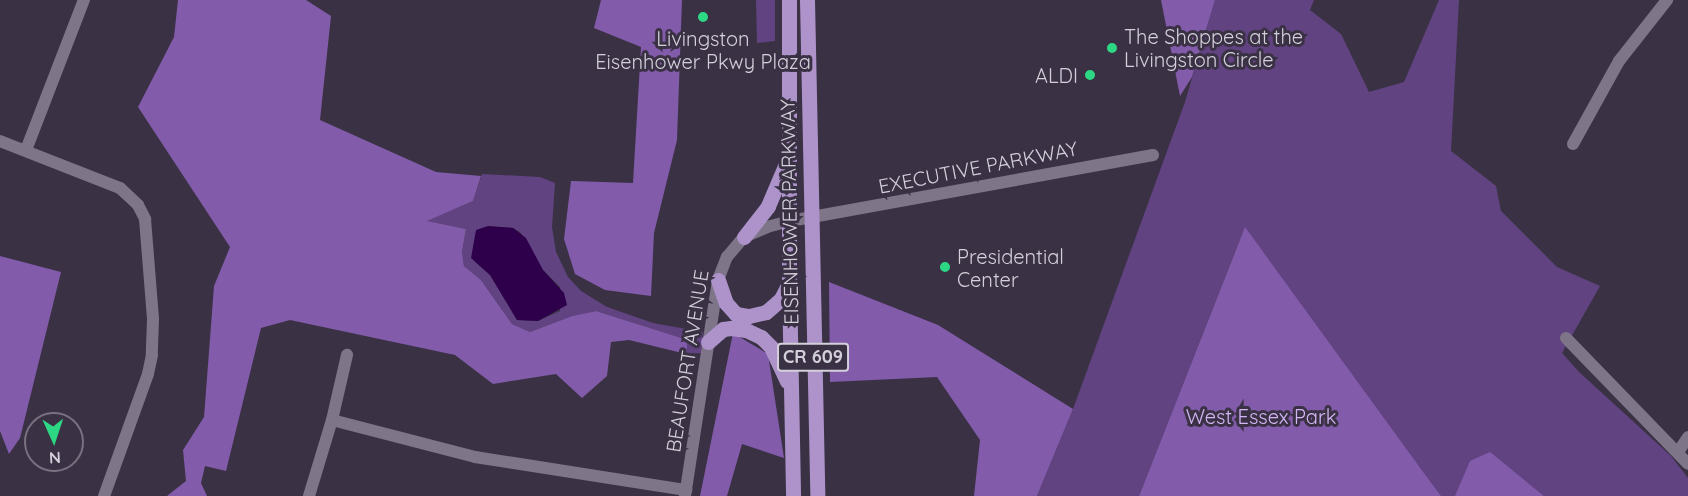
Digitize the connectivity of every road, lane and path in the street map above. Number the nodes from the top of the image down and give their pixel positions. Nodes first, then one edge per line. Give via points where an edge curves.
1 (84, 0) edge
2 (789, 0) edge
3 (807, 0) edge
4 (1667, 0) edge
5 (0, 141) edge
6 (1573, 144) dead end
7 (26, 150) junction
8 (1153, 154) dead end
9 (789, 155) junction
10 (810, 218) junction
11 (790, 221) junction
12 (744, 237) junction
13 (718, 280) junction
14 (789, 283) junction
15 (1566, 339) dead end
16 (708, 342) junction
17 (347, 355) dead end
18 (792, 396) junction
19 (332, 420) junction
20 (1688, 437) edge
21 (1678, 452) junction
22 (1688, 464) edge
23 (686, 493) edge
24 (104, 496) edge
25 (309, 496) edge
26 (794, 496) edge
27 (817, 496) edge

1 - 7 street
2 - 9 main road, EISENHOWER PARKWAY / CR 609
3 - 10 main road, EISENHOWER PARKWAY / CR 609
4 - 6 street via 1619,61
5 - 7 street
7 - 24 street via 120,188 138,205 145,219 152,355
8 - 10 street, EXECUTIVE PARKWAY
9 - 11 main road, EISENHOWER PARKWAY / CR 609
9 - 12 main road via 768,206
10 - 11 street, BEAUFORT AVENUE
10 - 27 main road, EISENHOWER PARKWAY / CR 609
11 - 12 street, BEAUFORT AVENUE
11 - 14 main road, EISENHOWER PARKWAY / CR 609
12 - 13 street, BEAUFORT AVENUE via 727,257
13 - 14 main road via 726,303 736,314 749,316 766,312 781,299
13 - 16 street, BEAUFORT AVENUE
14 - 18 main road, EISENHOWER PARKWAY / CR 609
15 - 21 street
16 - 18 main road via 723,329 731,328 761,338 771,346 781,364
16 - 23 street, BEAUFORT AVENUE
17 - 19 street
18 - 26 main road, EISENHOWER PARKWAY / CR 609
19 - 23 street via 475,458
19 - 25 street
20 - 21 street
21 - 22 street

